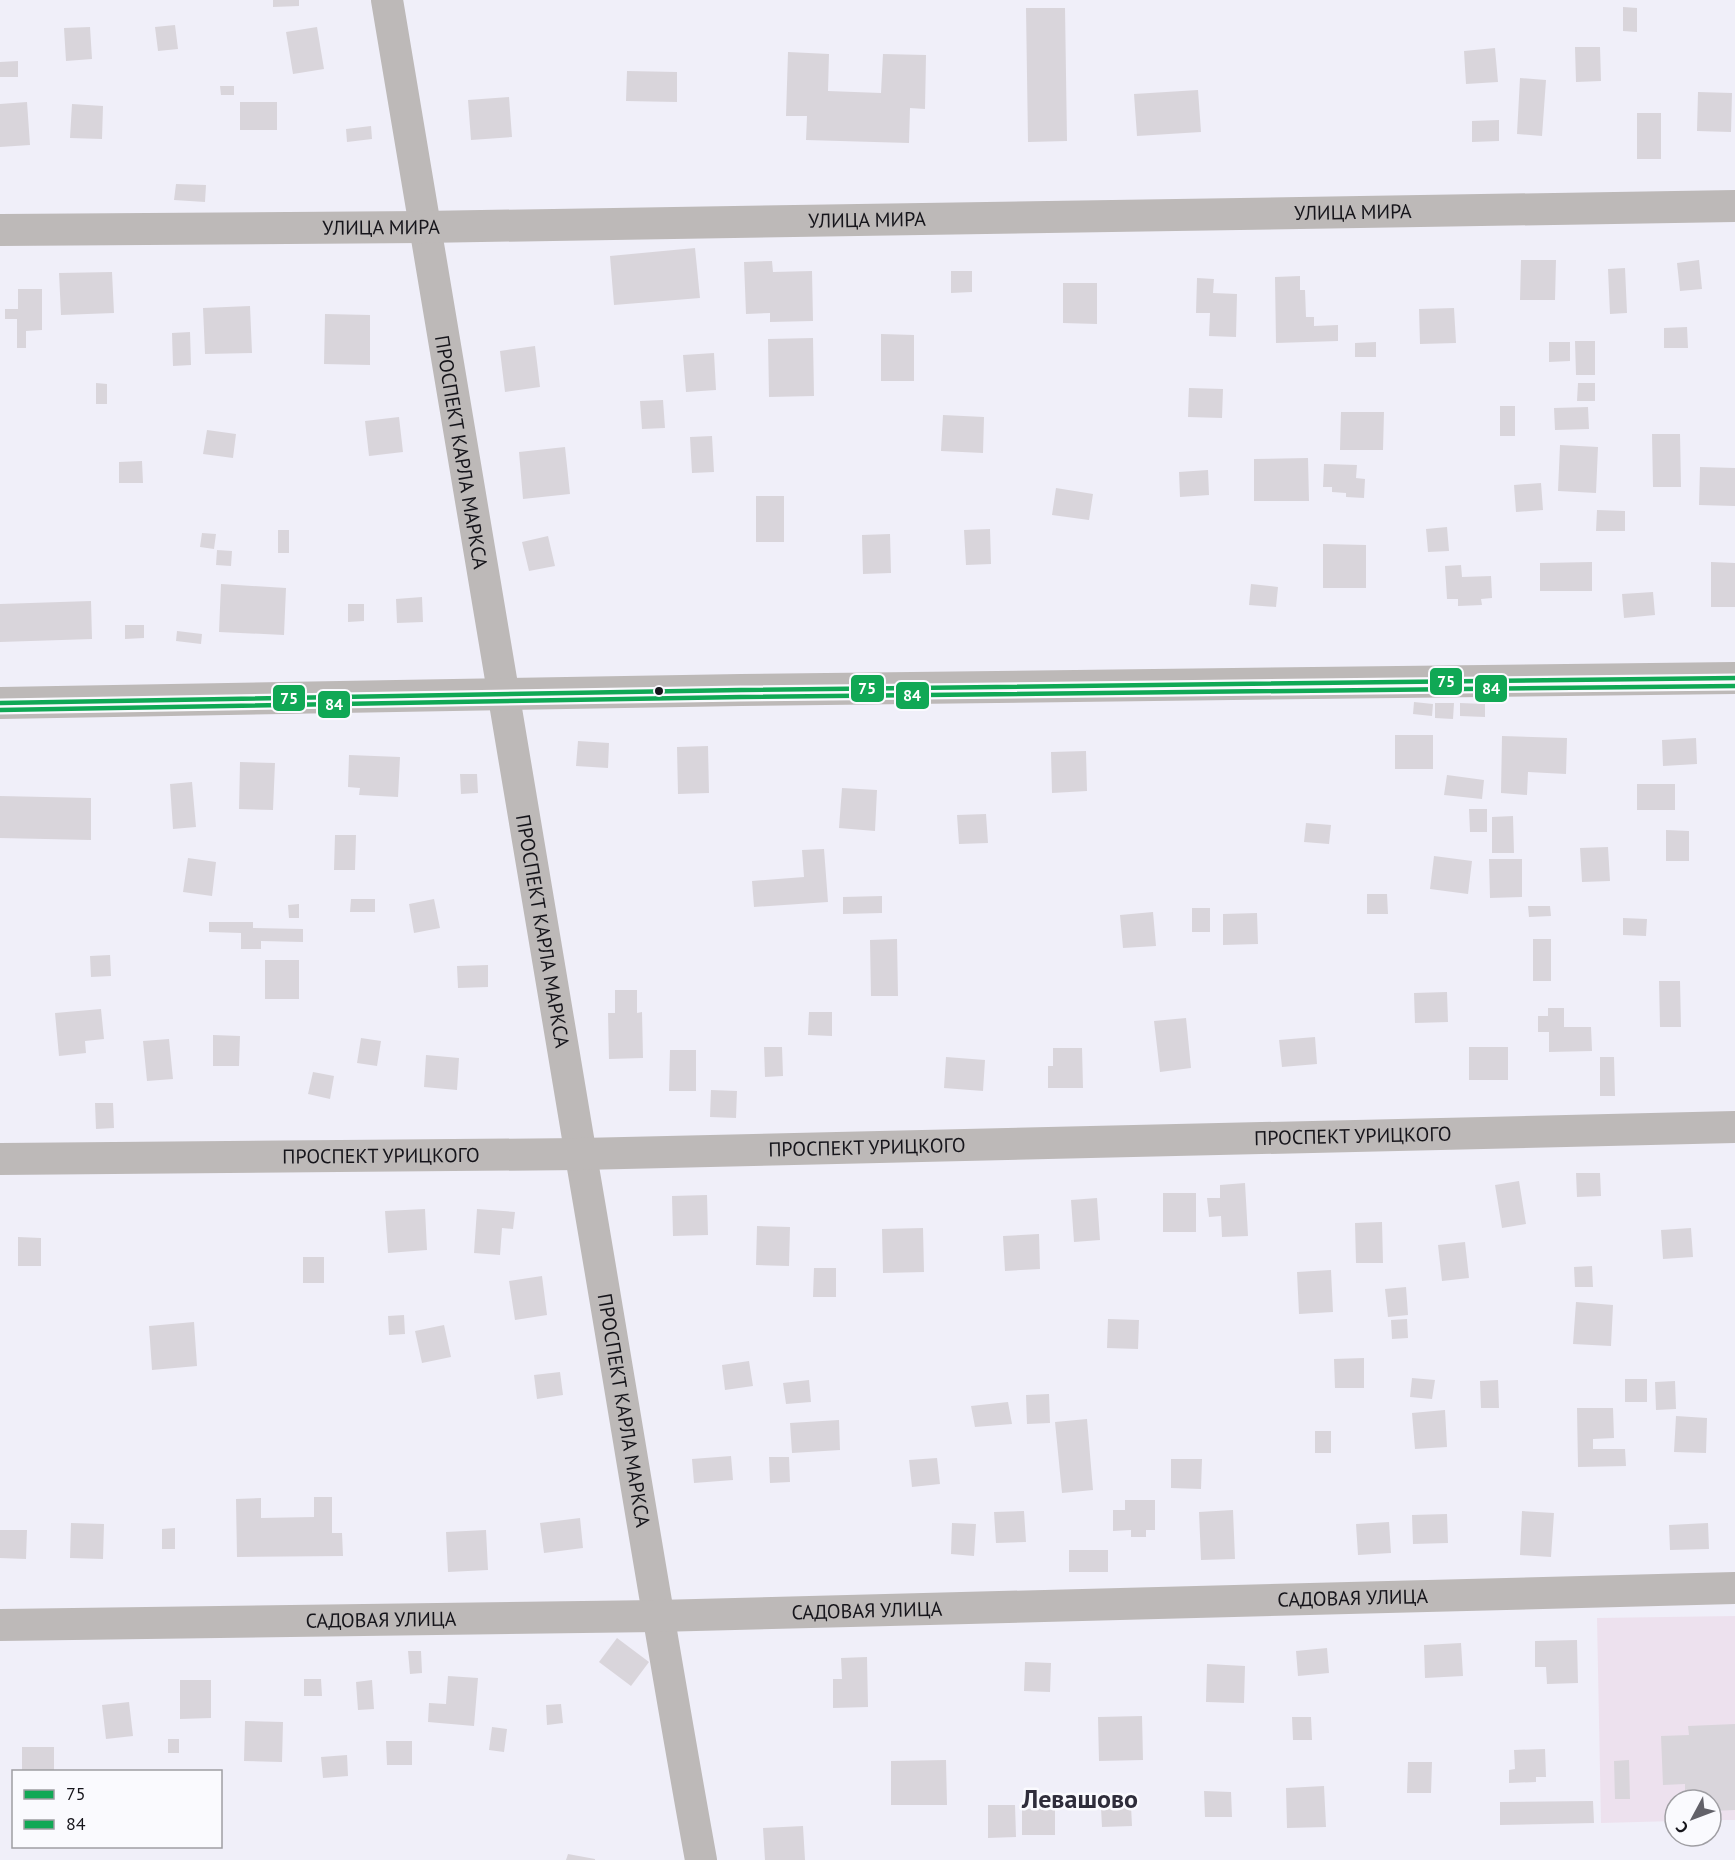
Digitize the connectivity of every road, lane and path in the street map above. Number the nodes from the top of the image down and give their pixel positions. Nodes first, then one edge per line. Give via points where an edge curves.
1 (387, 0) edge
2 (1735, 206) edge
3 (423, 227) junction
4 (0, 230) edge
5 (1735, 678) edge
6 (502, 695) junction
7 (0, 703) edge
8 (1735, 1126) edge
9 (581, 1154) junction
10 (0, 1160) edge
11 (1735, 1588) edge
12 (657, 1616) junction
13 (0, 1625) edge
14 (701, 1860) edge

1 - 3 street, ПРОСПЕКТ КАРЛА МАРКСА
2 - 3 street, УЛИЦА МИРА
3 - 4 street, УЛИЦА МИРА
3 - 6 street, ПРОСПЕКТ КАРЛА МАРКСА
5 - 6 street
6 - 7 street
6 - 9 street, ПРОСПЕКТ КАРЛА МАРКСА
8 - 9 street, ПРОСПЕКТ УРИЦКОГО
9 - 10 street, ПРОСПЕКТ УРИЦКОГО
9 - 12 street, ПРОСПЕКТ КАРЛА МАРКСА
11 - 12 street, САДОВАЯ УЛИЦА
12 - 13 street, САДОВАЯ УЛИЦА
12 - 14 street, ПРОСПЕКТ КАРЛА МАРКСА

